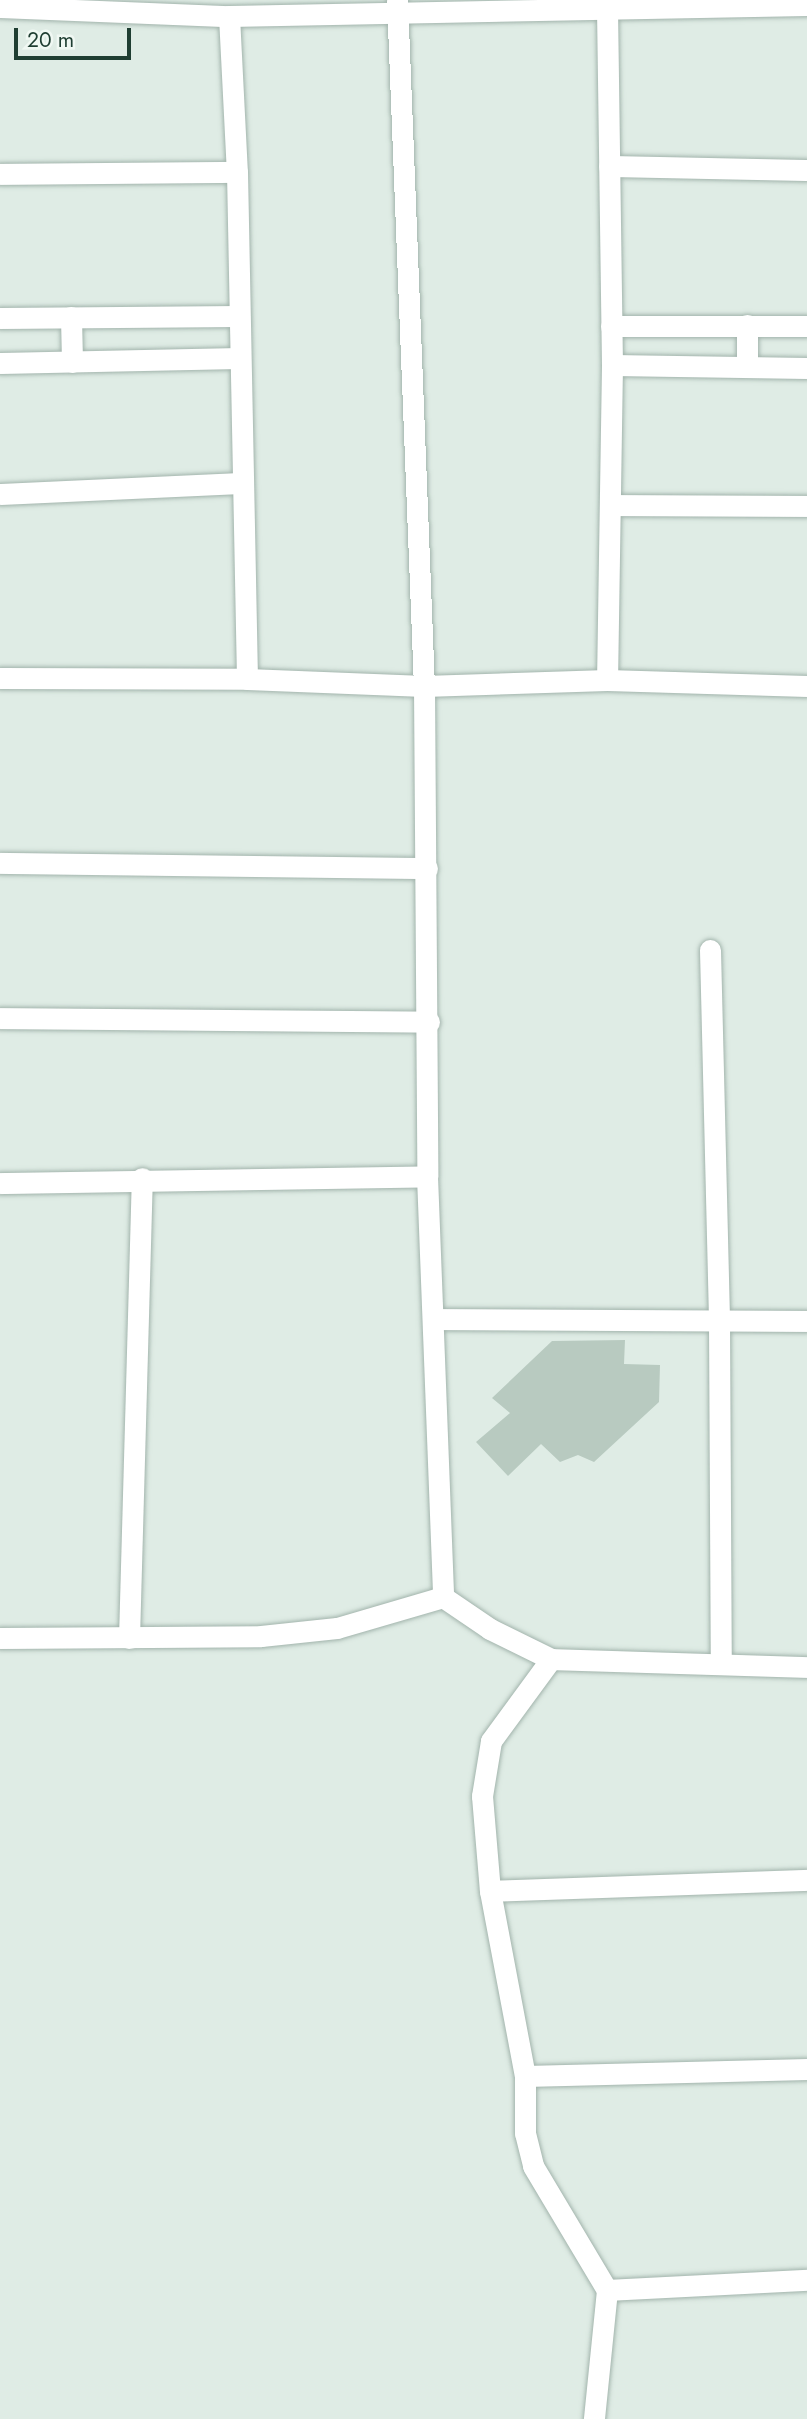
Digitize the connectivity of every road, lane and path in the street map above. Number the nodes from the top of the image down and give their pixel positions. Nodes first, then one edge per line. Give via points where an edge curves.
1 (807, 5) edge
2 (397, 6) edge
3 (0, 7) edge
4 (607, 8) junction
5 (229, 16) junction
6 (609, 166) junction
7 (807, 170) edge
8 (237, 172) junction
9 (0, 174) edge
10 (239, 316) junction
11 (71, 317) junction
12 (0, 318) edge
13 (747, 325) junction
14 (807, 326) edge
15 (611, 327) junction
16 (239, 358) junction
17 (72, 362) junction
18 (0, 363) edge
19 (612, 365) junction
20 (747, 367) junction
21 (807, 368) edge
22 (241, 483) junction
23 (0, 494) edge
24 (610, 505) junction
25 (807, 506) edge
26 (0, 678) edge
27 (247, 679) junction
28 (607, 680) junction
29 (424, 686) junction
30 (807, 686) edge
31 (0, 863) edge
32 (427, 868) junction
33 (710, 950) dead end
34 (0, 1018) edge
35 (429, 1022) junction
36 (427, 1176) junction
37 (142, 1178) junction
38 (0, 1183) edge
39 (435, 1319) junction
40 (719, 1320) junction
41 (807, 1321) edge
42 (443, 1597) junction
43 (0, 1638) edge
44 (129, 1638) junction
45 (551, 1659) junction
46 (721, 1664) junction
47 (807, 1667) edge
48 (807, 1880) edge
49 (489, 1891) junction
50 (807, 2069) edge
51 (525, 2076) junction
52 (807, 2280) edge
53 (607, 2290) junction
54 (594, 2419) edge

1 - 4 street
2 - 4 street
2 - 5 street
2 - 29 street
3 - 5 street
4 - 6 street
5 - 8 street
6 - 7 street
6 - 15 street
8 - 9 street
8 - 10 street
10 - 11 street
10 - 16 street
11 - 12 street
11 - 17 street
13 - 14 street
13 - 15 street
13 - 20 street
15 - 19 street
16 - 17 street
16 - 22 street
17 - 18 street
19 - 20 street
19 - 24 street
20 - 21 street
22 - 23 street
22 - 27 street
24 - 25 street
24 - 28 street
26 - 27 street
27 - 29 street
28 - 29 street
28 - 30 street
29 - 32 street
31 - 32 street
32 - 35 street
33 - 40 street
34 - 35 street
35 - 36 street
36 - 37 street
36 - 39 street
37 - 38 street
37 - 44 street
39 - 40 street
39 - 42 street
40 - 41 street
40 - 46 street
42 - 44 street via 337,1628 261,1636
42 - 45 street via 490,1629
43 - 44 street
45 - 46 street
45 - 49 street via 491,1741 482,1796
46 - 47 street
48 - 49 street
49 - 51 street
50 - 51 street
51 - 53 street via 526,2133 533,2166
52 - 53 street
53 - 54 street

